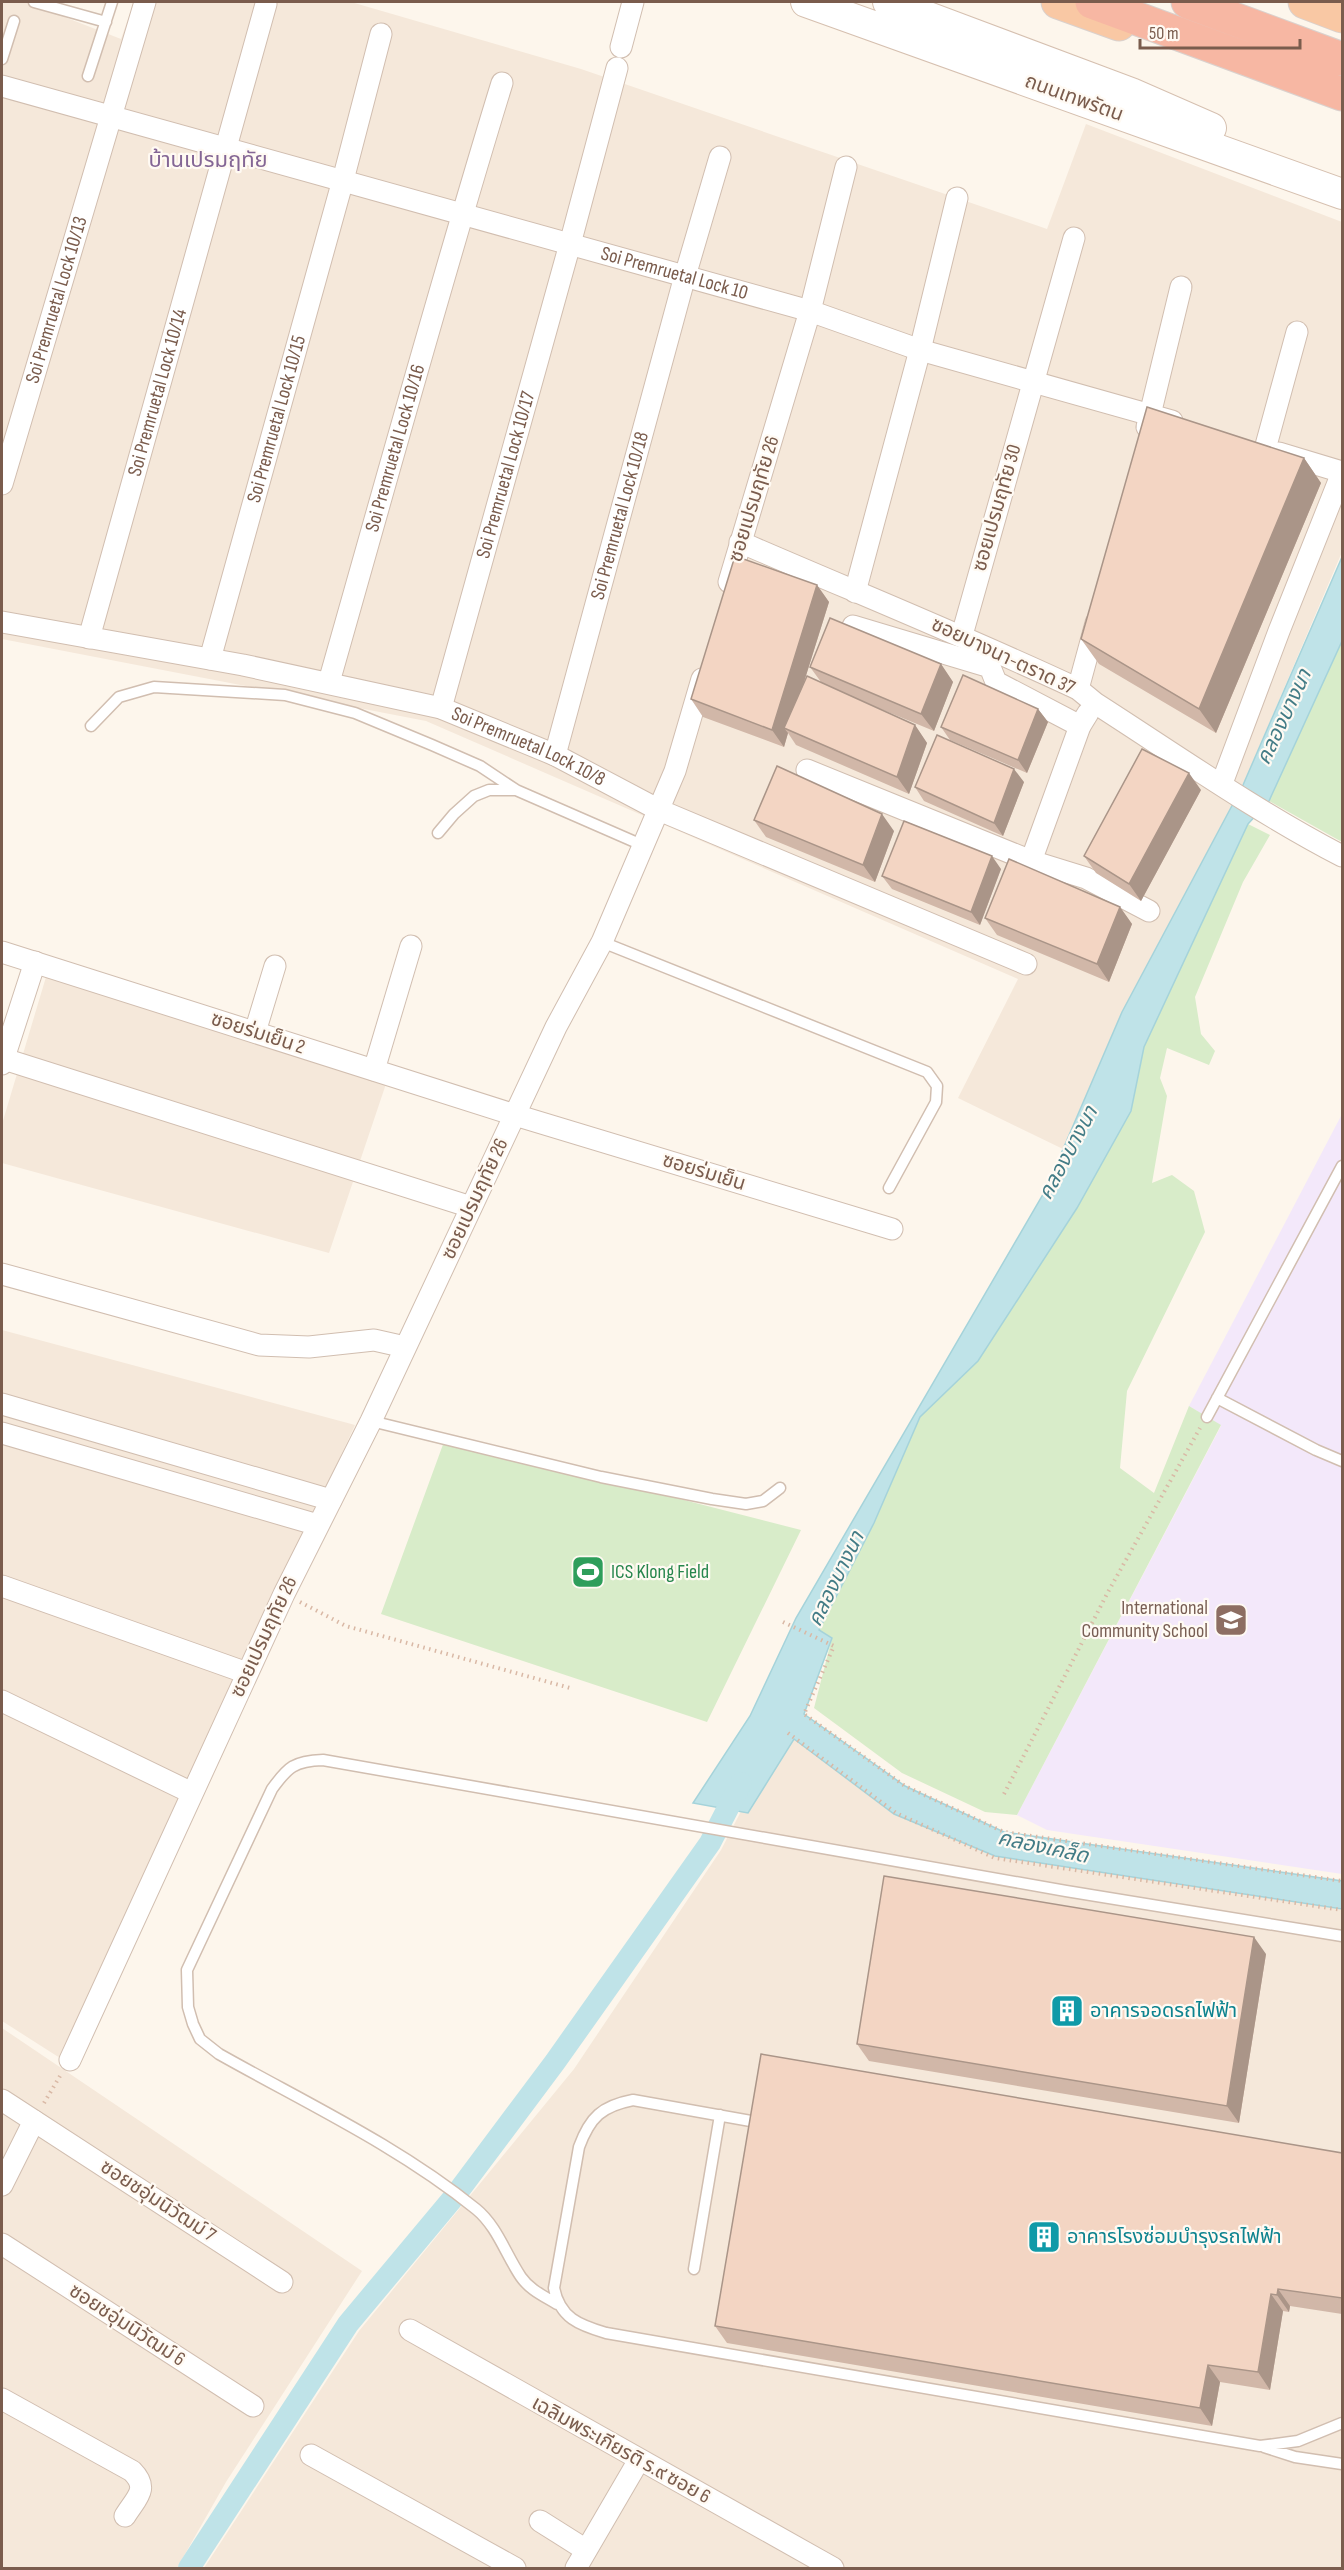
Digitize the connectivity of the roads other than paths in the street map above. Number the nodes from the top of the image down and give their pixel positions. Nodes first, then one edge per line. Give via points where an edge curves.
1 (34, 2) edge
2 (112, 2) edge
3 (145, 2) edge
4 (633, 2) edge
5 (806, 2) edge
6 (888, 2) edge
7 (1058, 2) edge
8 (1092, 2) edge
9 (1188, 2) edge
10 (1248, 2) edge
11 (1305, 2) edge
12 (266, 3) dead end
13 (1342, 16) edge
14 (14, 21) dead end
15 (106, 22) junction
16 (381, 34) dead end
17 (1342, 37) edge
18 (621, 47) dead end
19 (2, 59) edge
20 (1342, 59) edge
21 (616, 68) dead end
22 (88, 76) dead end
23 (502, 82) dead end
24 (2, 86) edge
25 (1342, 94) edge
26 (1342, 108) edge
27 (111, 117) junction
28 (226, 148) junction
29 (720, 157) dead end
30 (846, 166) dead end
31 (343, 180) junction
32 (1338, 193) edge
33 (957, 198) dead end
34 (461, 215) junction
35 (1074, 238) dead end
36 (570, 244) junction
37 (685, 276) junction
38 (1181, 287) dead end
39 (810, 311) junction
40 (1297, 332) dead end
41 (920, 350) junction
42 (1032, 381) junction
43 (1150, 414) junction
44 (1196, 428) edge
45 (1242, 442) edge
46 (1141, 449) edge
47 (1265, 449) junction
48 (1342, 472) edge
49 (2, 483) edge
50 (740, 542) junction
51 (855, 592) junction
52 (725, 597) edge
53 (1099, 609) edge
54 (2, 622) edge
55 (853, 626) edge
56 (962, 635) junction
57 (89, 638) junction
58 (210, 659) junction
59 (706, 664) edge
60 (328, 682) junction
61 (1087, 696) junction
62 (441, 708) junction
63 (91, 726) dead end
64 (1080, 726) junction
65 (555, 755) junction
66 (807, 770) dead end
67 (1226, 786) junction
68 (516, 790) junction
69 (658, 810) junction
70 (438, 833) dead end
71 (642, 845) junction
72 (1342, 856) edge
73 (1096, 857) edge
74 (1031, 861) junction
75 (1086, 878) junction
76 (1149, 911) dead end
77 (602, 942) junction
78 (411, 946) dead end
79 (2, 952) edge
80 (35, 962) junction
81 (1026, 964) dead end
82 (275, 966) dead end
83 (255, 1032) junction
84 (2, 1061) edge
85 (374, 1070) junction
86 (515, 1115) junction
87 (1342, 1166) edge
88 (889, 1188) dead end
89 (471, 1207) junction
90 (892, 1229) dead end
91 (2, 1274) edge
92 (405, 1347) junction
93 (1217, 1398) junction
94 (7, 1406) edge
95 (1207, 1417) road end
96 (371, 1421) junction
97 (4, 1433) edge
98 (149, 1447) junction
99 (1342, 1461) edge
100 (141, 1473) junction
101 (780, 1488) dead end
102 (331, 1500) junction
103 (318, 1525) junction
104 (2, 1587) edge
105 (247, 1673) junction
106 (2, 1701) edge
107 (192, 1794) junction
108 (1342, 1936) edge
109 (70, 2060) road end
110 (2, 2100) edge
111 (720, 2115) junction
112 (34, 2121) junction
113 (764, 2123) edge
114 (2, 2185) edge
115 (2, 2244) edge
116 (694, 2269) dead end
117 (282, 2282) dead end
118 (557, 2304) junction
119 (410, 2330) dead end
120 (2, 2399) edge
121 (253, 2406) dead end
122 (1342, 2423) edge
123 (1260, 2446) junction
124 (310, 2456) dead end
125 (639, 2460) junction
126 (1342, 2464) edge
127 (125, 2516) dead end
128 (540, 2520) dead end
129 (586, 2550) junction
130 (507, 2567) edge
131 (576, 2568) edge
132 (833, 2568) edge

1 - 15 lane
2 - 15 lane
3 - 27 street, Soi Premruetal Lock 10/13
4 - 18 street
5 - 32 main road, ถนนเทพรัตน
6 - 32 main road via 1172,110
7 - 26 highway
8 - 25 highway
9 - 20 highway
10 - 17 highway
11 - 13 highway
12 - 28 street, Soi Premruetal Lock 10/14
14 - 19 lane
15 - 22 lane
16 - 31 street, Soi Premruetal Lock 10/15
21 - 36 street, Soi Premruetal Lock 10/17
23 - 34 street, Soi Premruetal Lock 10/16
24 - 27 street, Soi Premruetal Lock 10
27 - 28 street, Soi Premruetal Lock 10
27 - 49 street, Soi Premruetal Lock 10/13
28 - 31 street, Soi Premruetal Lock 10
28 - 57 street, Soi Premruetal Lock 10/14
29 - 37 street, Soi Premruetal Lock 10/18
30 - 39 street, ซอยเปรมฤทัย 26
31 - 34 street, Soi Premruetal Lock 10
31 - 58 street, Soi Premruetal Lock 10/15
33 - 41 street
34 - 36 street, Soi Premruetal Lock 10
34 - 60 street, Soi Premruetal Lock 10/16
35 - 42 street, ซอยเปรมฤทัย 30
36 - 37 street, Soi Premruetal Lock 10
36 - 62 street, Soi Premruetal Lock 10/17
37 - 39 street, Soi Premruetal Lock 10
37 - 65 street, Soi Premruetal Lock 10/18
38 - 43 street
39 - 41 street, Soi Premruetal Lock 10
39 - 50 street, ซอยเปรมฤทัย 26
40 - 47 street
41 - 42 street, Soi Premruetal Lock 10
41 - 51 street
42 - 43 street, Soi Premruetal Lock 10
42 - 56 street, ซอยเปรมฤทัย 30
43 - 44 street, Soi Premruetal Lock 10
43 - 46 street
45 - 47 street
47 - 48 street
48 - 67 street via 1279,631
50 - 51 street, ซอยบางนา-ตราด 37
50 - 52 street, ซอยเปรมฤทัย 26
51 - 56 street, ซอยบางนา-ตราด 37
53 - 61 street
54 - 57 street, Soi Premruetal Lock 10/8
55 - 64 street via 990,668 996,682
56 - 61 street, ซอยบางนา-ตราด 37
57 - 58 street, Soi Premruetal Lock 10/8
58 - 60 street, Soi Premruetal Lock 10/8
59 - 69 street, ซอยเปรมฤทัย 26 via 675,771
60 - 62 street, Soi Premruetal Lock 10/8
61 - 64 street
61 - 67 street, ซอยบางนา-ตราด 37
62 - 65 street, Soi Premruetal Lock 10/8
63 - 68 lane via 118,697 154,687 285,695 355,713 480,766
64 - 74 street
65 - 69 street, Soi Premruetal Lock 10/8
66 - 74 street
67 - 72 street, ซอยบางนา-ตราด 37 via 1271,818
68 - 70 lane via 489,790 474,796
68 - 71 lane
69 - 71 street, ซอยเปรมฤทัย 26
69 - 81 street, Soi Premruetal Lock 10/8
71 - 77 street, ซอยเปรมฤทัย 26
73 - 75 street
74 - 75 street
75 - 76 street
77 - 86 street, ซอยเปรมฤทัย 26
77 - 88 lane via 927,1072 937,1086 936,1102
78 - 85 street
79 - 80 street, ซอยร่มเย็น 2
80 - 83 street, ซอยร่มเย็น 2
80 - 84 street
82 - 83 street
83 - 85 street, ซอยร่มเย็น 2
84 - 89 street
85 - 86 street, ซอยร่มเย็น 2
86 - 89 street, ซอยเปรมฤทัย 26
86 - 90 street, ซอยร่มเย็น
87 - 93 lane
89 - 92 street, ซอยเปรมฤทัย 26
91 - 92 street via 259,1345 309,1347 374,1340
92 - 96 street, ซอยเปรมฤทัย 26
93 - 95 lane
93 - 99 lane
94 - 97 street
94 - 98 street
96 - 101 lane via 601,1478 711,1499 746,1504 763,1501
96 - 102 street, ซอยเปรมฤทัย 26
97 - 100 street
98 - 100 street
98 - 102 street
100 - 103 street
102 - 103 street, ซอยเปรมฤทัย 26
103 - 105 street, ซอยเปรมฤทัย 26
104 - 105 street
105 - 107 street, ซอยเปรมฤทัย 26
106 - 107 street
107 - 109 street, ซอยเปรมฤทัย 26
108 - 118 lane via 322,1760 291,1766 272,1789 188,1970 188,2007 193,2024 201,2039 219,2054 427,2171 479,2211 522,2278
110 - 112 street, ซอยชอุ่มนิวัฒม์ 7
111 - 113 lane
111 - 116 lane
111 - 118 lane via 633,2100 616,2103 586,2126 554,2288
112 - 114 street
112 - 117 street, ซอยชอุ่มนิวัฒม์ 7
115 - 121 street, ซอยชอุ่มนิวัฒม์ 6
118 - 123 lane via 570,2318 606,2333
119 - 125 street, เฉลิมพระเกียรติ ร.๙ ซอย 6
120 - 127 street via 132,2471 142,2484
122 - 123 lane via 1298,2441
123 - 126 lane via 1295,2457
124 - 130 street
125 - 129 street
125 - 132 street, เฉลิมพระเกียรติ ร.๙ ซอย 6
128 - 129 street
129 - 131 street

